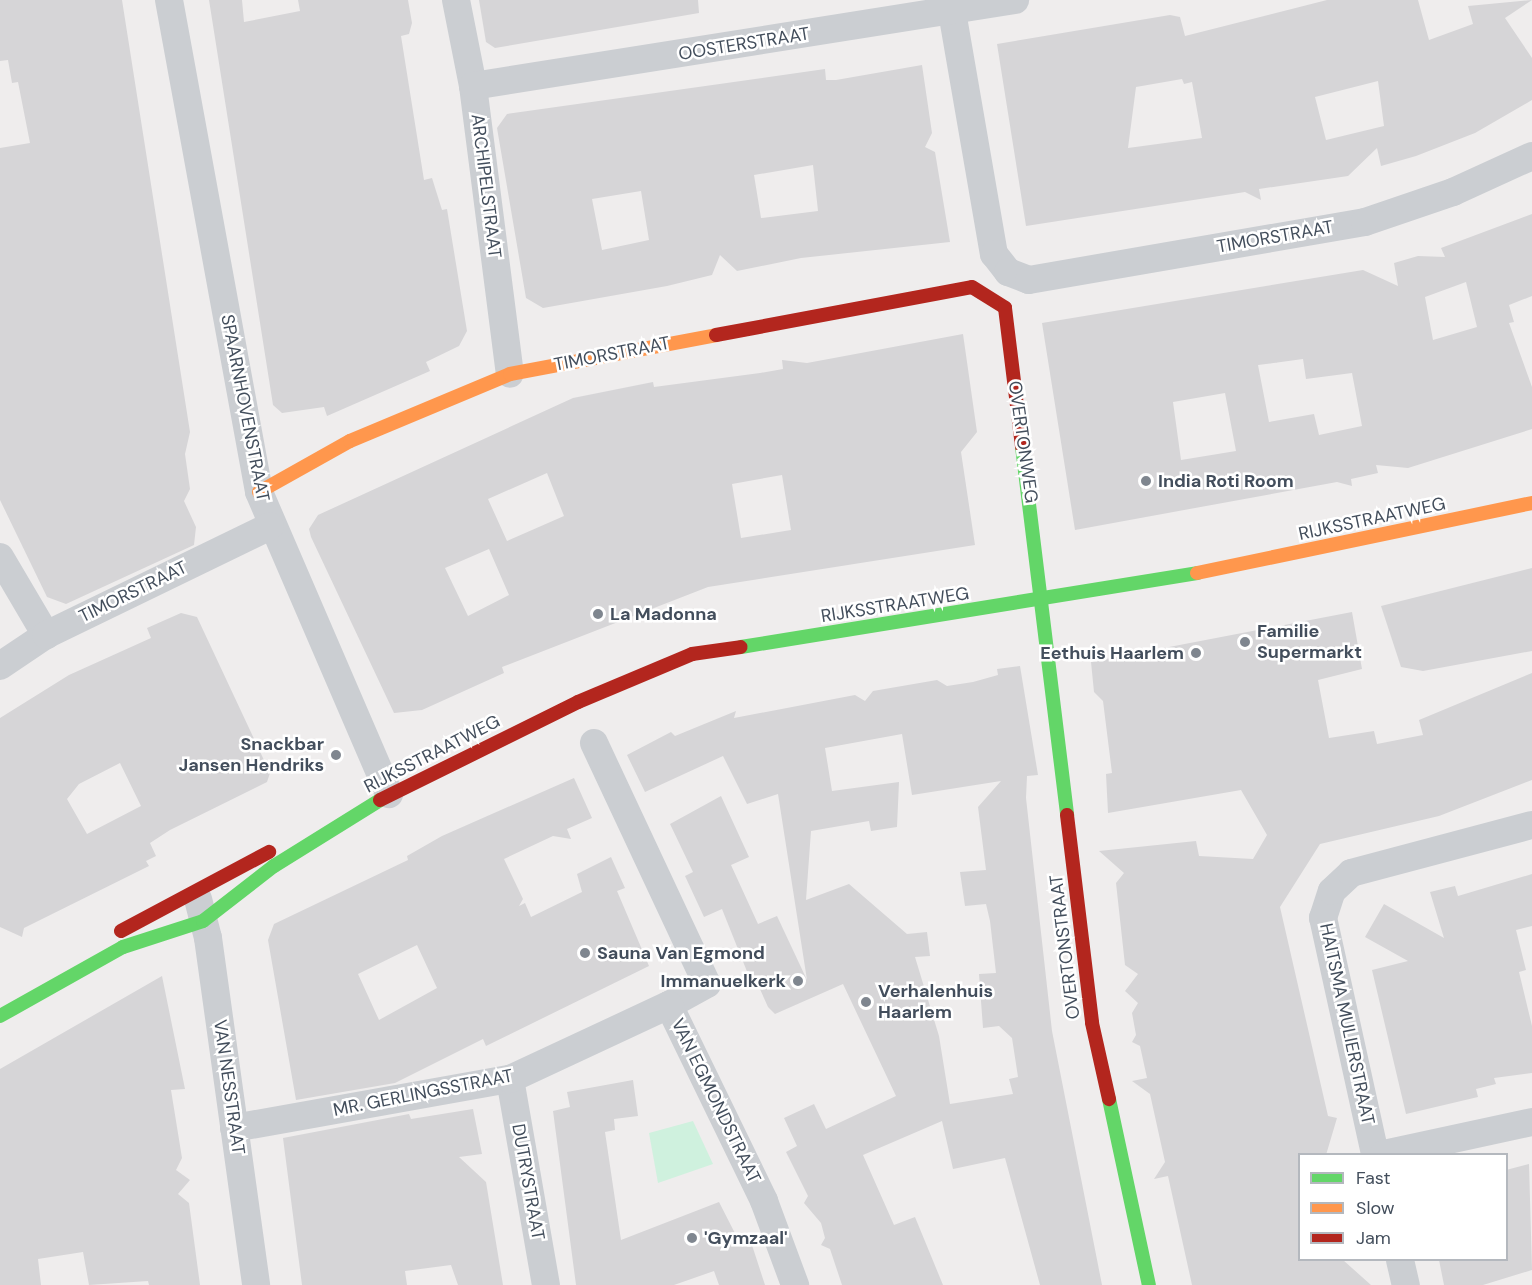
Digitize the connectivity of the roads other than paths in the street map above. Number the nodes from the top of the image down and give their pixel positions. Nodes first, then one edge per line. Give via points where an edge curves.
1 (170, 0) edge
2 (456, 0) edge
3 (1015, 0) edge
4 (950, 6) edge
5 (473, 86) junction
6 (1532, 156) edge
7 (986, 293) joint
8 (510, 374) junction
9 (1532, 489) edge
10 (259, 492) junction
11 (1532, 503) edge
12 (1476, 514) junction
13 (270, 526) junction
14 (0, 557) edge
15 (1042, 600) junction
16 (46, 634) junction
17 (0, 666) edge
18 (594, 742) dead end
19 (389, 794) junction
20 (350, 818) junction
21 (1532, 825) edge
22 (196, 891) junction
23 (203, 921) junction
24 (0, 999) edge
25 (669, 1005) junction
26 (0, 1016) edge
27 (510, 1079) junction
28 (1532, 1122) edge
29 (234, 1128) junction
30 (1375, 1153) edge
31 (1393, 1153) edge
32 (1400, 1261) edge
33 (256, 1285) edge
34 (546, 1285) edge
35 (795, 1285) edge
36 (1149, 1285) edge
37 (1407, 1285) edge

1 - 10 street, SPAARNHOVENSTRAAT
2 - 5 street, ARCHIPELSTRAAT
3 - 4 street, OOSTERSTRAAT
4 - 5 street, OOSTERSTRAAT
4 - 6 street, TIMORSTRAAT via 994,254 1008,272 1029,280 1365,222 1453,192
5 - 8 street, ARCHIPELSTRAAT
7 - 8 main road, TIMORSTRAAT via 972,287
7 - 15 main road, OVERTONWEG via 1005,308
8 - 10 main road, TIMORSTRAAT via 350,441
9 - 12 main road, RIJKSSTRAATWEG
10 - 13 street, SPAARNHOVENSTRAAT
11 - 12 main road, RIJKSSTRAATWEG
12 - 15 main road, RIJKSSTRAATWEG via 1330,548
13 - 16 street, TIMORSTRAAT
13 - 19 street, SPAARNHOVENSTRAAT
14 - 16 street
15 - 19 main road, RIJKSSTRAATWEG via 692,654 578,702
15 - 36 main road, OVERTONSTRAAT via 1092,1023
16 - 17 street, TIMORSTRAAT
18 - 25 street, VAN EGMONDSTRAAT via 707,984
19 - 20 main road, RIJKSSTRAATWEG
20 - 22 main road, RIJKSSTRAATWEG via 324,824
20 - 23 main road, RIJKSSTRAATWEG via 330,836 274,866
21 - 30 street, HAITSMA MULIERSTRAAT via 1351,873 1332,891 1323,918
22 - 23 street, VAN NESSTRAAT
22 - 24 main road, RIJKSSTRAATWEG
23 - 26 main road, RIJKSSTRAATWEG via 123,947
23 - 29 street, VAN NESSTRAAT
25 - 27 street, MR. GERLINGSSTRAAT
25 - 35 street, VAN EGMONDSTRAAT via 764,1201
27 - 29 street, MR. GERLINGSSTRAAT
27 - 34 street, DUTRYSTRAAT
28 - 31 street
29 - 33 street, VAN NESSTRAAT
32 - 37 street

